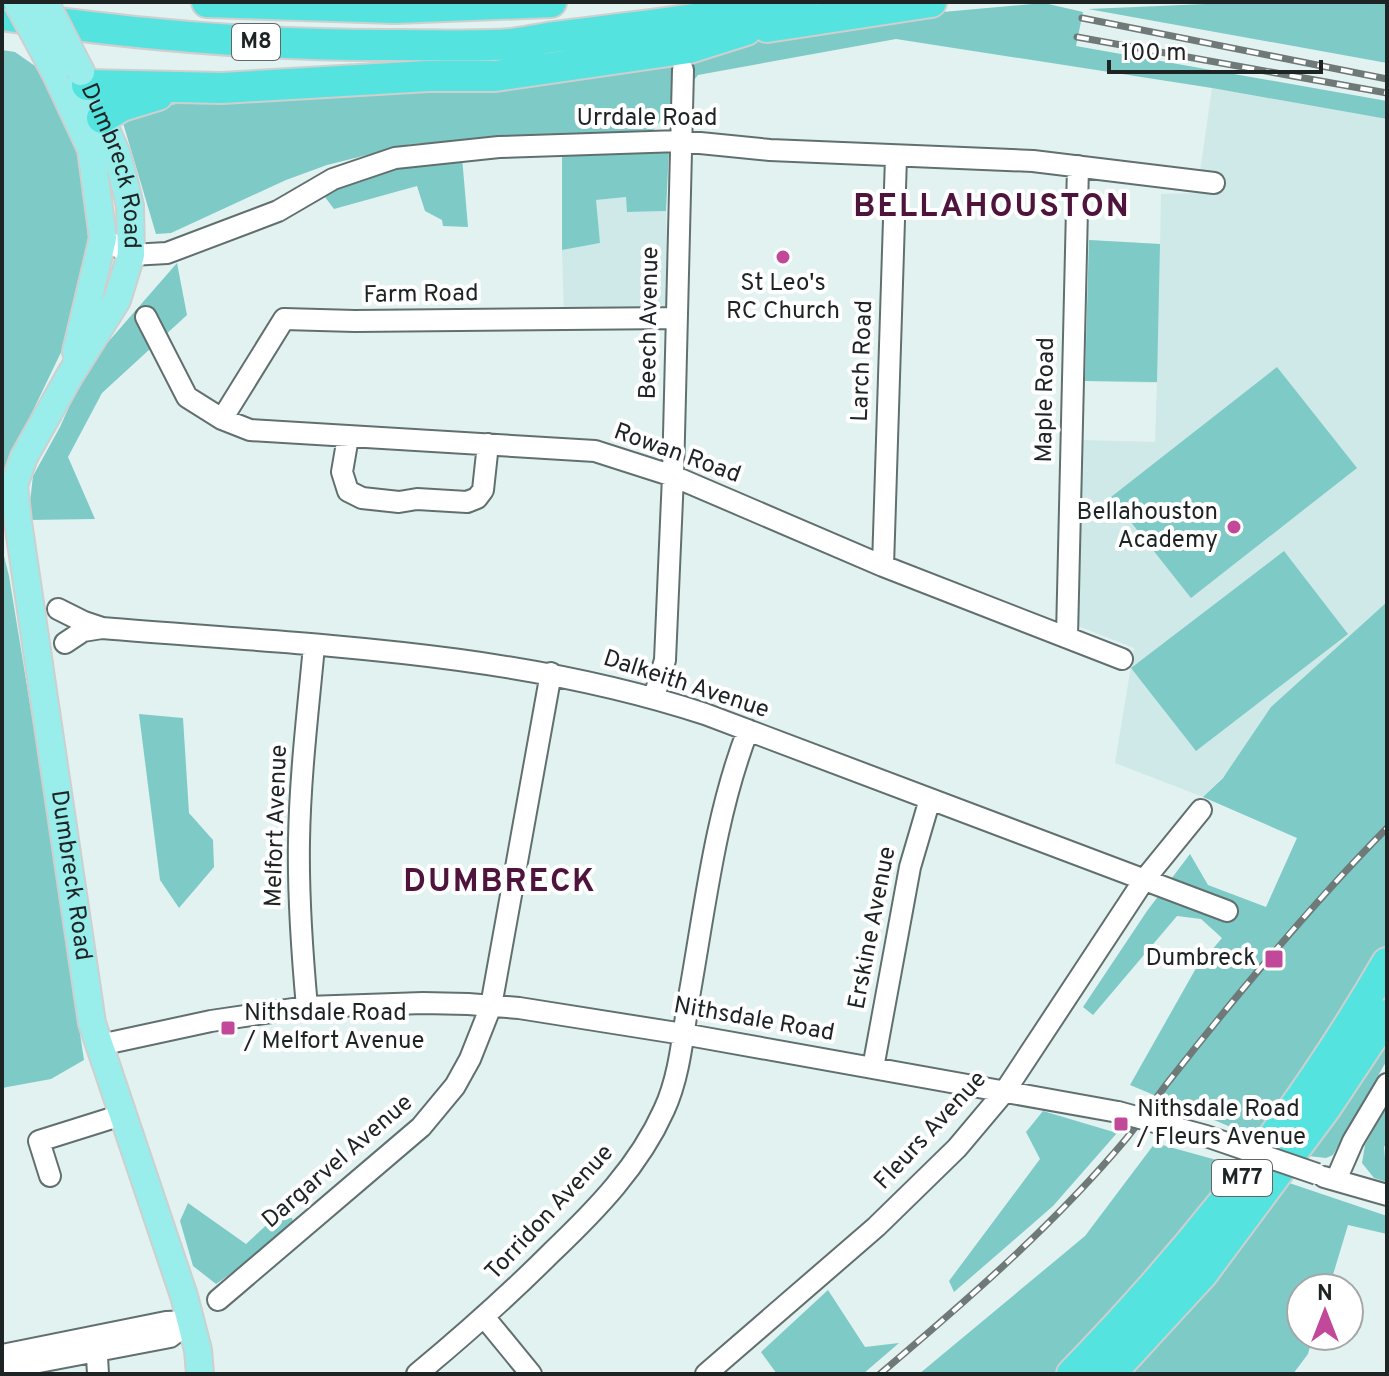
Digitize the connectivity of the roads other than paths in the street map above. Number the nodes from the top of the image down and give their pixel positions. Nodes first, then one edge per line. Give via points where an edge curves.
1 (17, 2) edge
2 (45, 2) edge
3 (207, 2) edge
4 (551, 2) edge
5 (801, 2) edge
6 (931, 2) edge
7 (2, 15) edge
8 (746, 30) junction
9 (511, 44) junction
10 (683, 70) dead end
11 (71, 78) junction
12 (191, 87) junction
13 (102, 118) junction
14 (680, 141) junction
15 (896, 157) junction
16 (1078, 166) junction
17 (1214, 183) dead end
18 (103, 238) junction
19 (131, 255) junction
20 (146, 317) dead end
21 (675, 318) junction
22 (70, 375) junction
23 (222, 419) junction
24 (348, 437) junction
25 (488, 444) junction
26 (673, 476) junction
27 (883, 566) junction
28 (58, 609) dead end
29 (102, 628) junction
30 (1067, 636) junction
31 (65, 643) dead end
32 (314, 646) junction
33 (1122, 659) dead end
34 (551, 673) junction
35 (654, 697) junction
36 (748, 730) junction
37 (930, 799) junction
38 (1201, 810) dead end
39 (1144, 880) junction
40 (1227, 911) dead end
41 (1387, 963) edge
42 (491, 1006) junction
43 (307, 1007) junction
44 (1387, 1015) edge
45 (683, 1034) junction
46 (100, 1045) junction
47 (873, 1068) junction
48 (1387, 1084) edge
49 (1005, 1091) junction
50 (125, 1114) junction
51 (50, 1176) dead end
52 (1326, 1177) junction
53 (1387, 1195) edge
54 (218, 1300) dead end
55 (485, 1318) junction
56 (191, 1321) junction
57 (96, 1344) junction
58 (2, 1355) edge
59 (2, 1369) edge
60 (98, 1374) edge
61 (200, 1374) edge
62 (417, 1374) edge
63 (531, 1374) edge
64 (706, 1374) edge
65 (1070, 1374) edge
66 (1110, 1374) edge

1 - 11 main road, Dumbreck Road, bridge
2 - 11 main road, Dumbreck Road, bridge
3 - 4 highway, M8 via 348,8
5 - 9 highway, M8
6 - 8 highway, M8
7 - 9 highway, M8 via 248,41
8 - 9 highway, M8 via 602,48
8 - 12 highway via 689,48 495,76
10 - 14 street, Beech Avenue
11 - 12 highway
11 - 13 main road, Dumbreck Road
11 - 18 main road, Dumbreck Road via 91,149
12 - 13 highway via 141,99
13 - 19 main road, Dumbreck Road via 130,206
14 - 15 street, Urrdale Road
14 - 19 street, Urrdale Road via 499,147 395,158 333,179 278,211 167,253
14 - 21 street, Beech Avenue
15 - 16 street, Urrdale Road
15 - 27 street, Larch Road
16 - 17 street, Urrdale Road
16 - 30 street, Maple Road
18 - 19 street
18 - 22 main road, Dumbreck Road
19 - 22 main road, Dumbreck Road via 117,300
20 - 23 street, Rowan Road via 187,397
21 - 23 street, Farm Road via 284,319
21 - 26 street, Beech Avenue
22 - 46 main road, Dumbreck Road via 14,485 80,947
23 - 24 street, Rowan Road via 250,430
24 - 25 street, Rowan Road
24 - 25 street via 342,472 348,491 399,502 477,498 483,490
25 - 26 street, Rowan Road via 595,451
26 - 27 street, Rowan Road
26 - 35 street, Beech Avenue via 665,660
27 - 30 street, Rowan Road
28 - 29 street, Dalkeith Avenue
29 - 31 street, Dalkeith Avenue via 83,631
29 - 32 street, Dalkeith Avenue
30 - 33 street, Rowan Road
32 - 34 street, Dalkeith Avenue via 482,661
32 - 43 street, Melfort Avenue via 299,840
34 - 35 street, Dalkeith Avenue
34 - 42 street, Dargarvel Avenue
35 - 36 street, Dalkeith Avenue
36 - 37 street, Dalkeith Avenue
36 - 45 street, Torridon Avenue via 721,818
37 - 39 street, Dalkeith Avenue
37 - 47 street, Erskine Avenue via 910,867
38 - 39 street, Fleurs Avenue
39 - 40 street, Dalkeith Avenue
39 - 49 street, Fleurs Avenue
41 - 65 highway, M77 via 1261,1154 1194,1238
42 - 43 street, Nithsdale Road
42 - 45 street, Nithsdale Road
42 - 54 street, Dargarvel Avenue via 470,1059 437,1110
43 - 46 street, Nithsdale Road
44 - 66 highway, M77 via 1202,1274
45 - 47 street, Nithsdale Road
45 - 55 street, Torridon Avenue via 665,1108 642,1152 594,1211
46 - 50 main road, Dumbreck Road
47 - 49 street, Nithsdale Road
48 - 52 street
49 - 52 street, Nithsdale Road, bridge via 1118,1112
49 - 64 street, Fleurs Avenue via 933,1174
50 - 51 street via 39,1141
50 - 56 main road, Dumbreck Road
52 - 53 street, Nithsdale Road
55 - 62 street, Torridon Avenue
55 - 63 street
56 - 57 street via 170,1337
56 - 61 main road, Dumbreck Road
57 - 58 street
57 - 59 street
57 - 60 street

